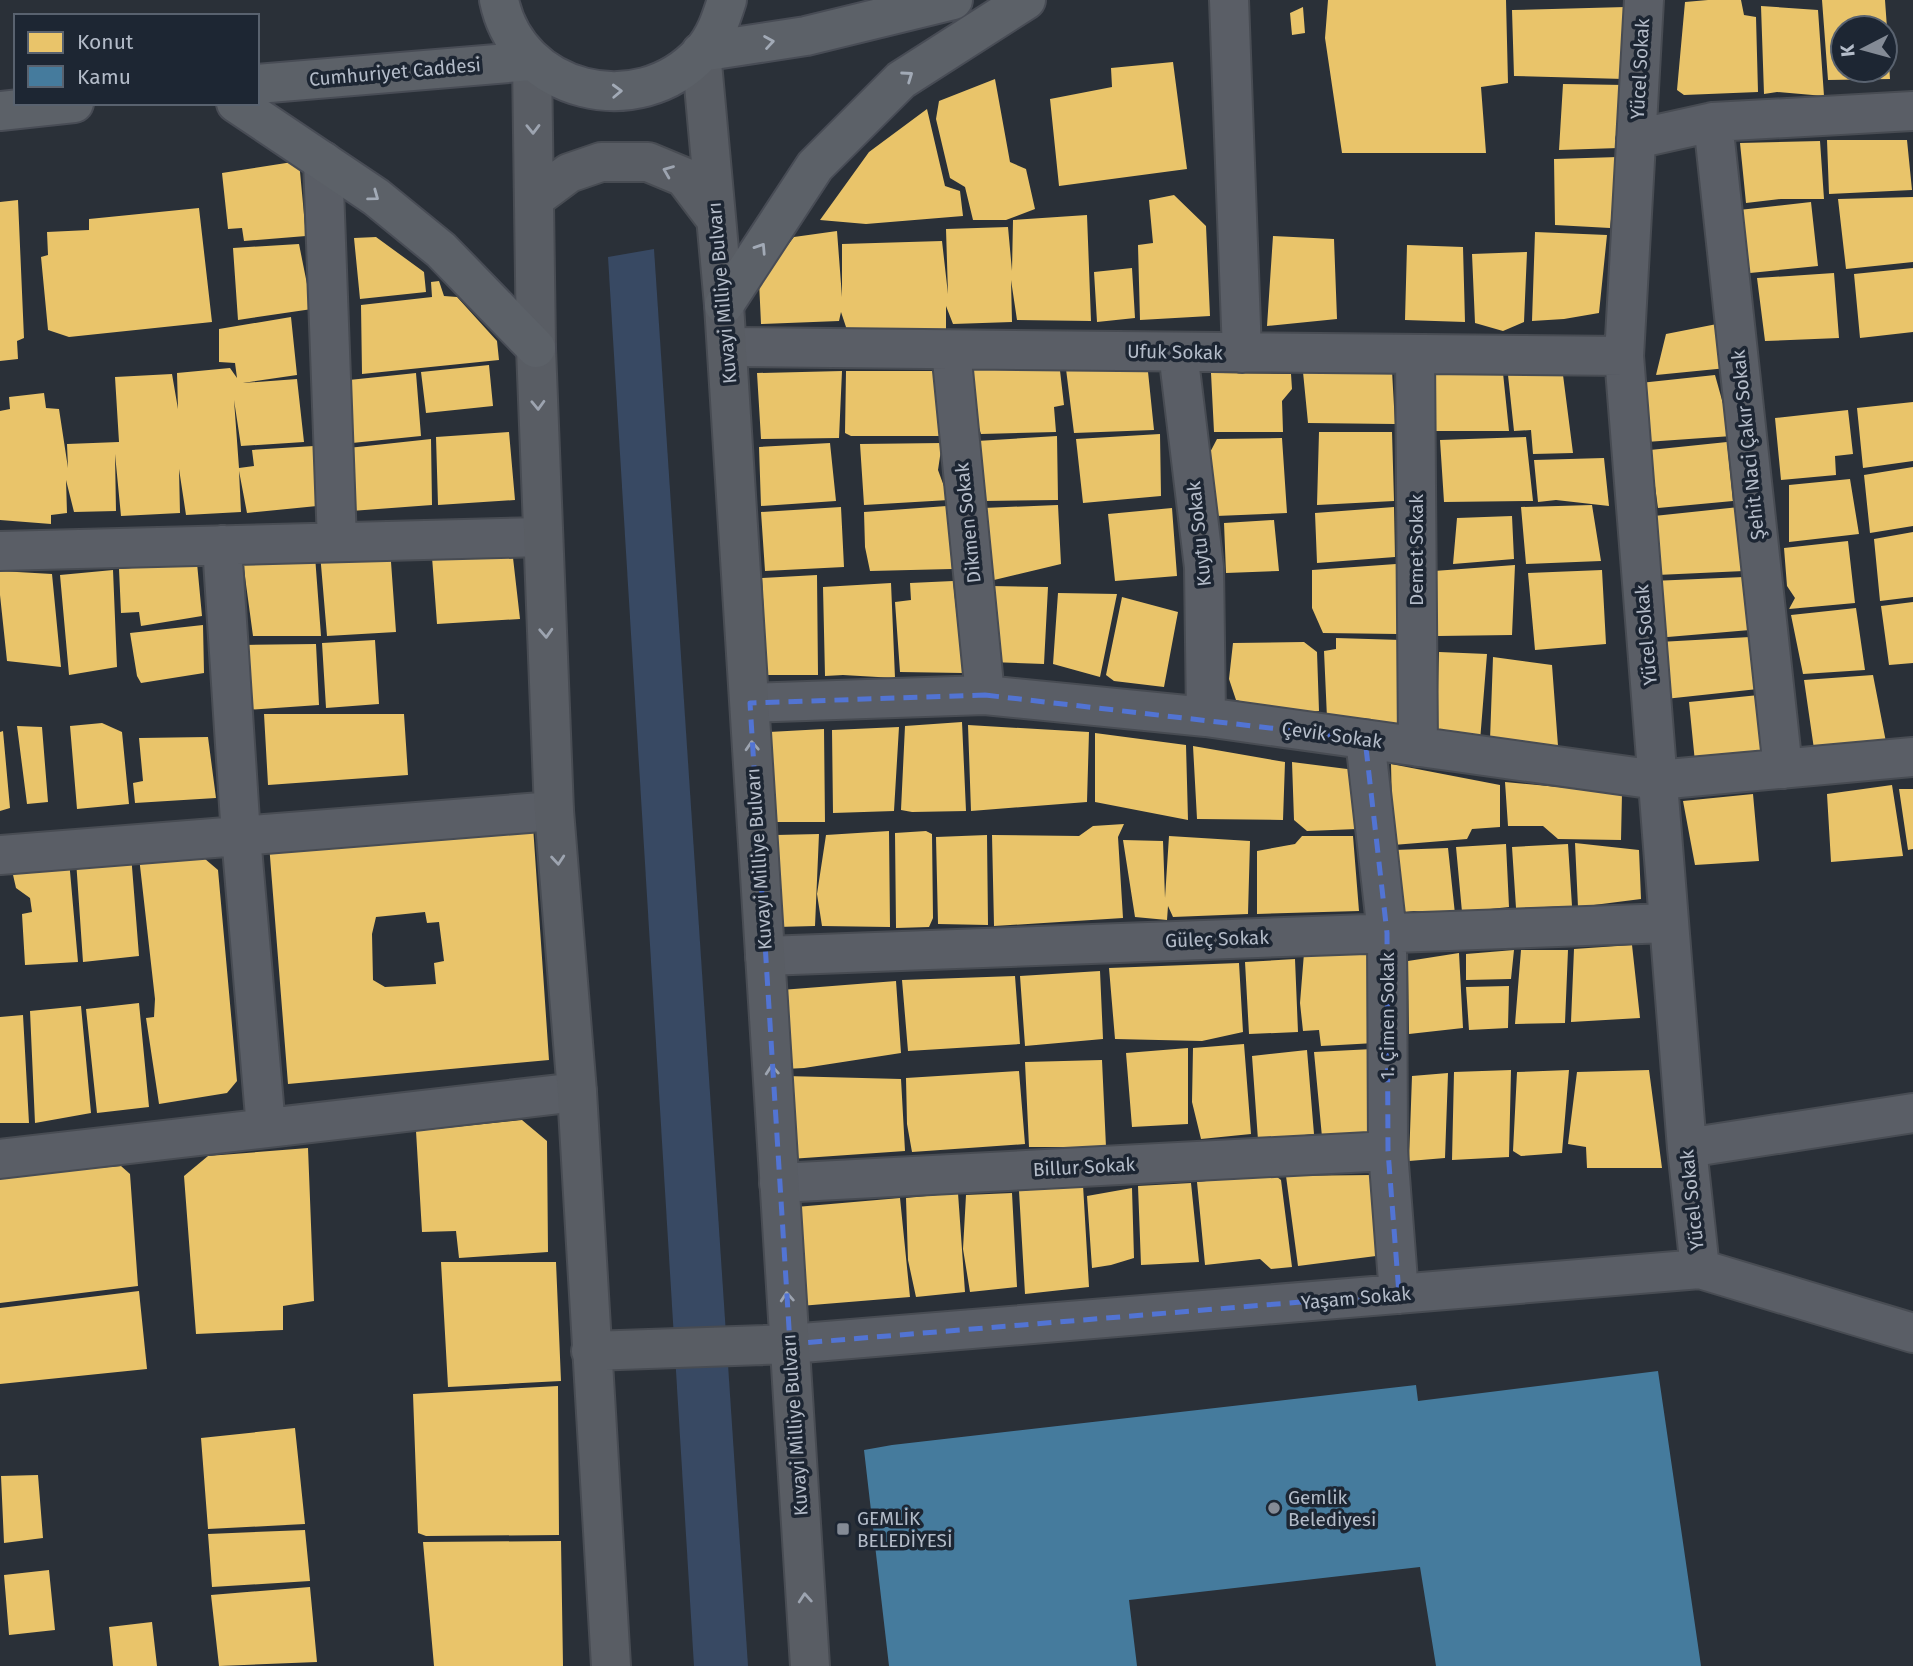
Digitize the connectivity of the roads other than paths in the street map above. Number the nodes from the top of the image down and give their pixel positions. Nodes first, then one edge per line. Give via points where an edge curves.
1 (499, 0) edge
2 (727, 0) edge
3 (953, 0) edge
4 (1026, 0) edge
5 (1229, 0) edge
6 (1644, 0) edge
7 (701, 52) junction
8 (533, 61) junction
9 (259, 84) edge
10 (56, 105) edge
11 (239, 105) edge
12 (0, 111) edge
13 (1913, 111) edge
14 (1713, 122) junction
15 (1636, 139) junction
16 (323, 162) junction
17 (534, 199) junction
18 (715, 218) junction
19 (724, 305) junction
20 (727, 347) junction
21 (536, 348) junction
22 (951, 350) junction
23 (1178, 352) junction
24 (1242, 353) junction
25 (1415, 354) junction
26 (1624, 356) junction
27 (542, 537) junction
28 (337, 542) junction
29 (222, 545) junction
30 (0, 551) edge
31 (985, 695) junction
32 (750, 703) junction
33 (1206, 717) junction
34 (1365, 739) junction
35 (1418, 747) junction
36 (1913, 757) edge
37 (1783, 769) junction
38 (1657, 780) junction
39 (554, 811) junction
40 (242, 836) junction
41 (0, 855) edge
42 (1669, 923) junction
43 (1387, 933) junction
44 (765, 956) junction
45 (577, 1092) junction
46 (1913, 1113) edge
47 (265, 1128) junction
48 (1687, 1148) junction
49 (1388, 1151) junction
50 (0, 1158) edge
51 (779, 1184) junction
52 (1700, 1269) junction
53 (1399, 1294) junction
54 (1913, 1333) edge
55 (790, 1344) junction
56 (591, 1351) junction
57 (611, 1666) edge
58 (810, 1666) edge

1 - 8 main road via 511,34
2 - 7 main road via 718,26
7 -> 3 main road via 806,36
19 -> 4 main road via 815,166 901,80
5 - 24 street
6 - 15 street, Yücel Sokak
8 -> 7 main road via 564,82 600,92 637,90 672,76
7 - 18 main road, Kuvayi Milliye Bulvarı
8 - 9 main road, Cumhuriyet Caddesi
8 -> 17 main road
10 - 12 main road
11 - 16 main road
13 - 14 street
14 - 15 street
14 - 37 street, Şehit Naci Çakır Sokak
15 - 26 street, Yücel Sokak
16 -> 21 main road via 376,197 441,250
16 - 28 street
18 -> 17 main road via 684,177 648,162 600,162 569,173
17 - 21 main road
18 - 19 main road, Kuvayi Milliye Bulvarı
19 - 20 main road, Kuvayi Milliye Bulvarı
20 - 22 street, Ufuk Sokak
20 - 32 main road, Kuvayi Milliye Bulvarı
21 -> 27 main road
22 - 23 street, Ufuk Sokak
22 - 31 street, Dikmen Sokak
23 - 24 street, Ufuk Sokak
23 - 33 street, Kuytu Sokak via 1204,567
24 - 25 street, Ufuk Sokak
25 - 26 street, Ufuk Sokak
25 - 35 street, Demet Sokak
26 - 38 street, Yücel Sokak
27 - 28 street
27 -> 39 main road
28 - 29 street
29 - 30 street
29 - 40 street
31 - 32 street, Çevik Sokak
31 - 33 street, Çevik Sokak
44 -> 32 main road, Kuvayi Milliye Bulvarı
33 - 34 street, Çevik Sokak
34 - 35 street, Çevik Sokak
34 - 43 street, 1. Çimen Sokak
35 - 38 street, Çevik Sokak
36 - 37 street, Çevik Sokak
37 - 38 street, Çevik Sokak
38 - 42 street, Yücel Sokak
39 - 40 street
39 -> 45 main road
40 - 41 street
40 - 47 street
42 - 43 street, Güleç Sokak
42 - 48 street, Yücel Sokak
43 - 44 street, Güleç Sokak
43 - 49 street, 1. Çimen Sokak
51 -> 44 main road, Kuvayi Milliye Bulvarı
45 - 47 street
45 - 56 main road
46 - 48 street
47 - 50 street
48 - 52 street, Yücel Sokak
49 - 51 street, Billur Sokak
49 - 53 street, 1. Çimen Sokak
55 -> 51 main road, Kuvayi Milliye Bulvarı
52 - 53 street, Yaşam Sokak
52 - 54 street, Yaşam Sokak
53 - 55 street, Yaşam Sokak
55 - 56 main road
58 -> 55 main road, Kuvayi Milliye Bulvarı
56 - 57 main road

